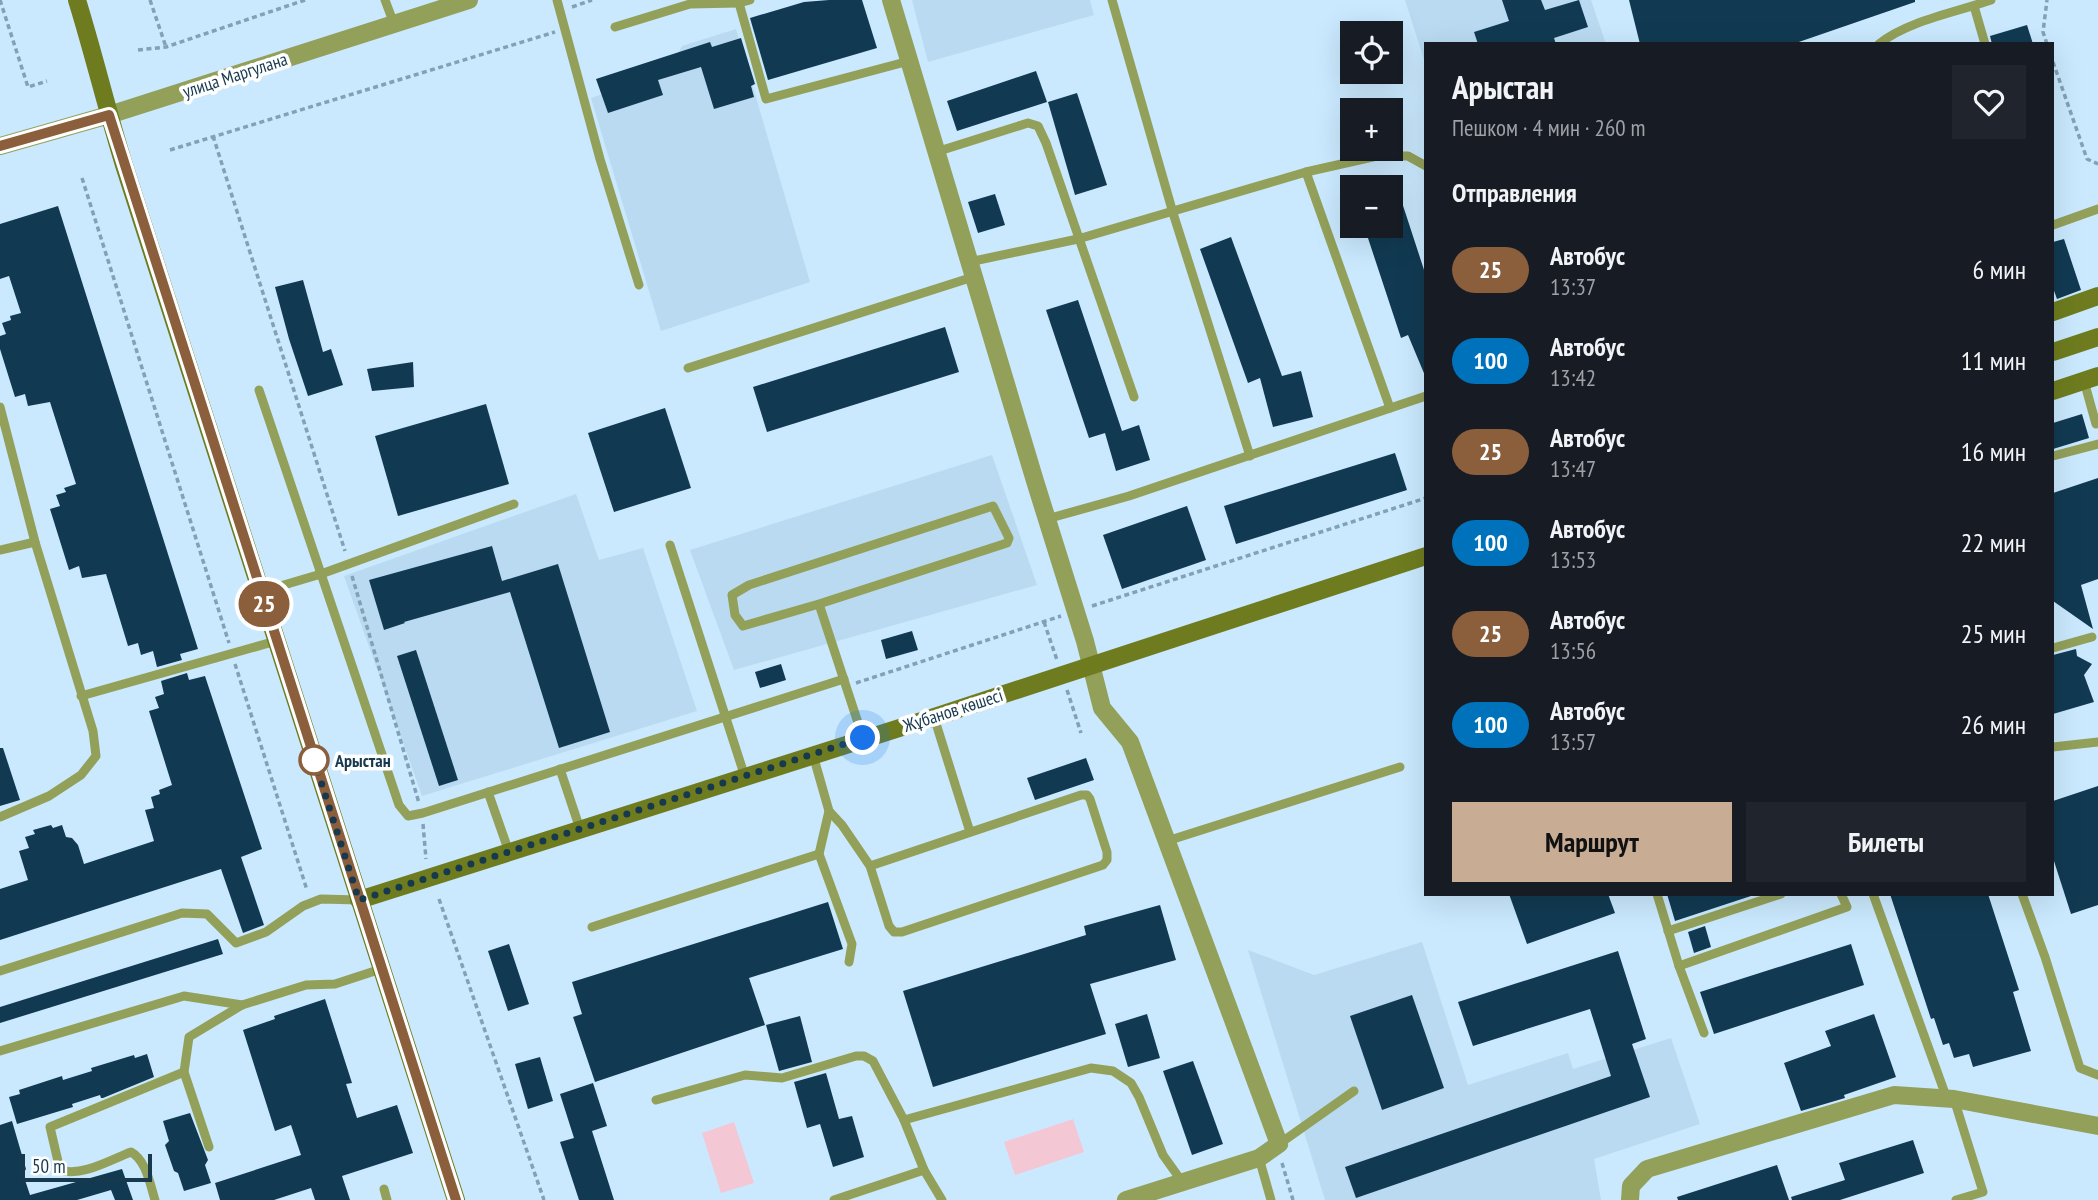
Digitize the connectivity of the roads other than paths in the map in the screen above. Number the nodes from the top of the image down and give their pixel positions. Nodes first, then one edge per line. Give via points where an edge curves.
1 (77, 0) edge
2 (385, 0) edge
3 (469, 0) edge
4 (557, 0) edge
5 (750, 0) edge
6 (891, 0) edge
7 (1112, 0) edge
8 (1991, 0) edge
9 (690, 2) edge
10 (739, 3) junction
11 (1974, 6) junction
12 (394, 24) junction
13 (615, 27) dead end
14 (1882, 42) edge
15 (1984, 42) edge
16 (909, 61) junction
17 (109, 115) junction
18 (0, 146) edge
19 (936, 152) junction
20 (1424, 165) edge
21 (1306, 172) junction
22 (2098, 209) edge
23 (1172, 213) junction
24 (2054, 225) edge
25 (1078, 239) junction
26 (971, 269) junction
27 (639, 285) dead end
28 (2098, 296) edge
29 (2054, 312) edge
30 (2098, 337) edge
31 (2054, 352) edge
32 (688, 368) dead end
33 (2091, 378) edge
34 (258, 390) dead end
35 (2054, 391) edge
36 (1134, 397) dead end
37 (1424, 397) edge
38 (0, 407) edge
39 (1390, 408) junction
40 (2096, 424) dead end
41 (2098, 444) edge
42 (1250, 456) junction
43 (2054, 456) edge
44 (514, 504) dead end
45 (1047, 519) junction
46 (35, 542) junction
47 (670, 545) dead end
48 (0, 550) edge
49 (1424, 557) edge
50 (321, 574) junction
51 (260, 592) junction
52 (820, 604) junction
53 (2092, 637) dead end
54 (276, 641) junction
55 (2054, 648) edge
56 (1091, 665) junction
57 (844, 679) junction
58 (82, 696) junction
59 (934, 717) junction
60 (726, 718) junction
61 (863, 738) junction
62 (2098, 742) edge
63 (2054, 747) edge
64 (813, 755) junction
65 (1400, 767) dead end
66 (560, 769) junction
67 (745, 777) junction
68 (488, 792) junction
69 (830, 811) junction
70 (0, 817) edge
71 (580, 830) junction
72 (970, 832) junction
73 (1167, 841) junction
74 (509, 852) junction
75 (819, 854) junction
76 (870, 866) junction
77 (1658, 896) edge
78 (1776, 896) edge
79 (1842, 896) edge
80 (1874, 896) edge
81 (2023, 896) edge
82 (359, 900) junction
83 (592, 927) dead end
84 (1668, 931) junction
85 (849, 962) dead end
86 (1679, 966) junction
87 (381, 970) junction
88 (0, 971) edge
89 (242, 1005) junction
90 (1704, 1033) dead end
91 (0, 1051) edge
92 (184, 1072) junction
93 (2098, 1075) edge
94 (1354, 1091) dead end
95 (1951, 1099) junction
96 (656, 1100) dead end
97 (904, 1120) junction
98 (2098, 1126) edge
99 (1279, 1144) junction
100 (209, 1147) dead end
101 (1259, 1158) junction
102 (924, 1170) junction
103 (1183, 1183) junction
104 (384, 1189) dead end
105 (155, 1200) edge
106 (387, 1200) edge
107 (456, 1200) edge
108 (834, 1200) edge
109 (942, 1200) edge
110 (1126, 1200) edge
111 (1272, 1200) edge
112 (1630, 1200) edge
113 (1956, 1200) edge

1 - 17 main road
2 - 12 lane
3 - 12 street, улица Маргулана
4 - 27 lane
5 - 10 lane
6 - 16 street
7 - 23 lane
8 - 11 lane
9 - 10 lane
9 - 13 lane
10 - 16 lane via 766,99
11 - 14 lane
11 - 15 lane
12 - 17 street, улица Маргулана
16 - 19 street
17 - 18 street, улица Маргулана
17 - 51 main road
19 - 25 lane via 1028,123 1038,126
19 - 26 street
20 - 21 lane via 1408,156 1377,156
21 - 23 lane
21 - 39 lane
22 - 24 lane
23 - 25 lane
23 - 42 lane
25 - 26 lane
25 - 36 lane
26 - 32 lane
26 - 45 street
28 - 29 main road
30 - 31 main road
33 - 35 main road
33 - 40 lane
34 - 50 lane
37 - 39 lane
38 - 46 lane
39 - 42 lane
41 - 43 lane
42 - 45 lane
44 - 50 lane
45 - 56 street
46 - 48 lane
46 - 58 lane
47 - 60 lane
49 - 56 main road, Жұбанов көшесі
50 - 51 lane
50 - 68 lane via 399,805 408,816
51 - 54 main road
52 - 52 lane via 1007,543 1009,538 993,506 748,585 732,596 734,615 743,626
52 - 57 lane
53 - 55 lane
54 - 58 lane
54 - 82 main road
56 - 59 main road, Жұбанов көшесі
56 - 73 street via 1102,708 1130,742
57 - 60 lane
57 - 61 lane
58 - 70 lane via 96,756 82,775 49,796
59 - 61 main road, Жұбанов көшесі
59 - 72 lane
60 - 66 lane
60 - 67 lane
61 - 64 main road, Жұбанов көшесі
62 - 63 lane
64 - 67 main road, Жұбанов көшесі
64 - 69 lane
65 - 73 lane
66 - 68 lane
66 - 71 lane
67 - 71 main road, Жұбанов көшесі
68 - 74 lane
69 - 75 lane
69 - 76 lane
71 - 74 main road, Жұбанов көшесі
72 - 76 lane
72 - 76 lane via 1087,795 1107,860 902,932 889,926
73 - 99 street
74 - 82 main road, Жұбанов көшесі
75 - 83 lane
75 - 85 lane via 852,944
77 - 84 lane
78 - 84 lane
79 - 86 lane via 1847,907
80 - 95 lane
81 - 93 lane via 2080,1068
82 - 87 main road
82 - 88 lane via 321,899 266,932 236,943 207,914 182,913
84 - 86 lane
86 - 90 lane
87 - 89 lane via 335,984 306,985
87 - 107 main road
89 - 91 lane via 184,996
89 - 92 lane via 189,1037
92 - 100 lane
92 - 105 lane via 50,1126 60,1170 81,1171 131,1152 142,1163
94 - 99 lane
95 - 98 street
95 - 112 street via 1894,1096 1647,1169 1631,1186
95 - 113 lane via 1983,1192
96 - 97 lane via 745,1075 782,1078 864,1056 873,1061
97 - 102 lane
97 - 103 lane via 1091,1068 1113,1071 1131,1083 1163,1155
99 - 101 street
101 - 103 street
101 - 111 lane
102 - 108 lane
102 - 109 lane
103 - 110 street
104 - 106 lane

